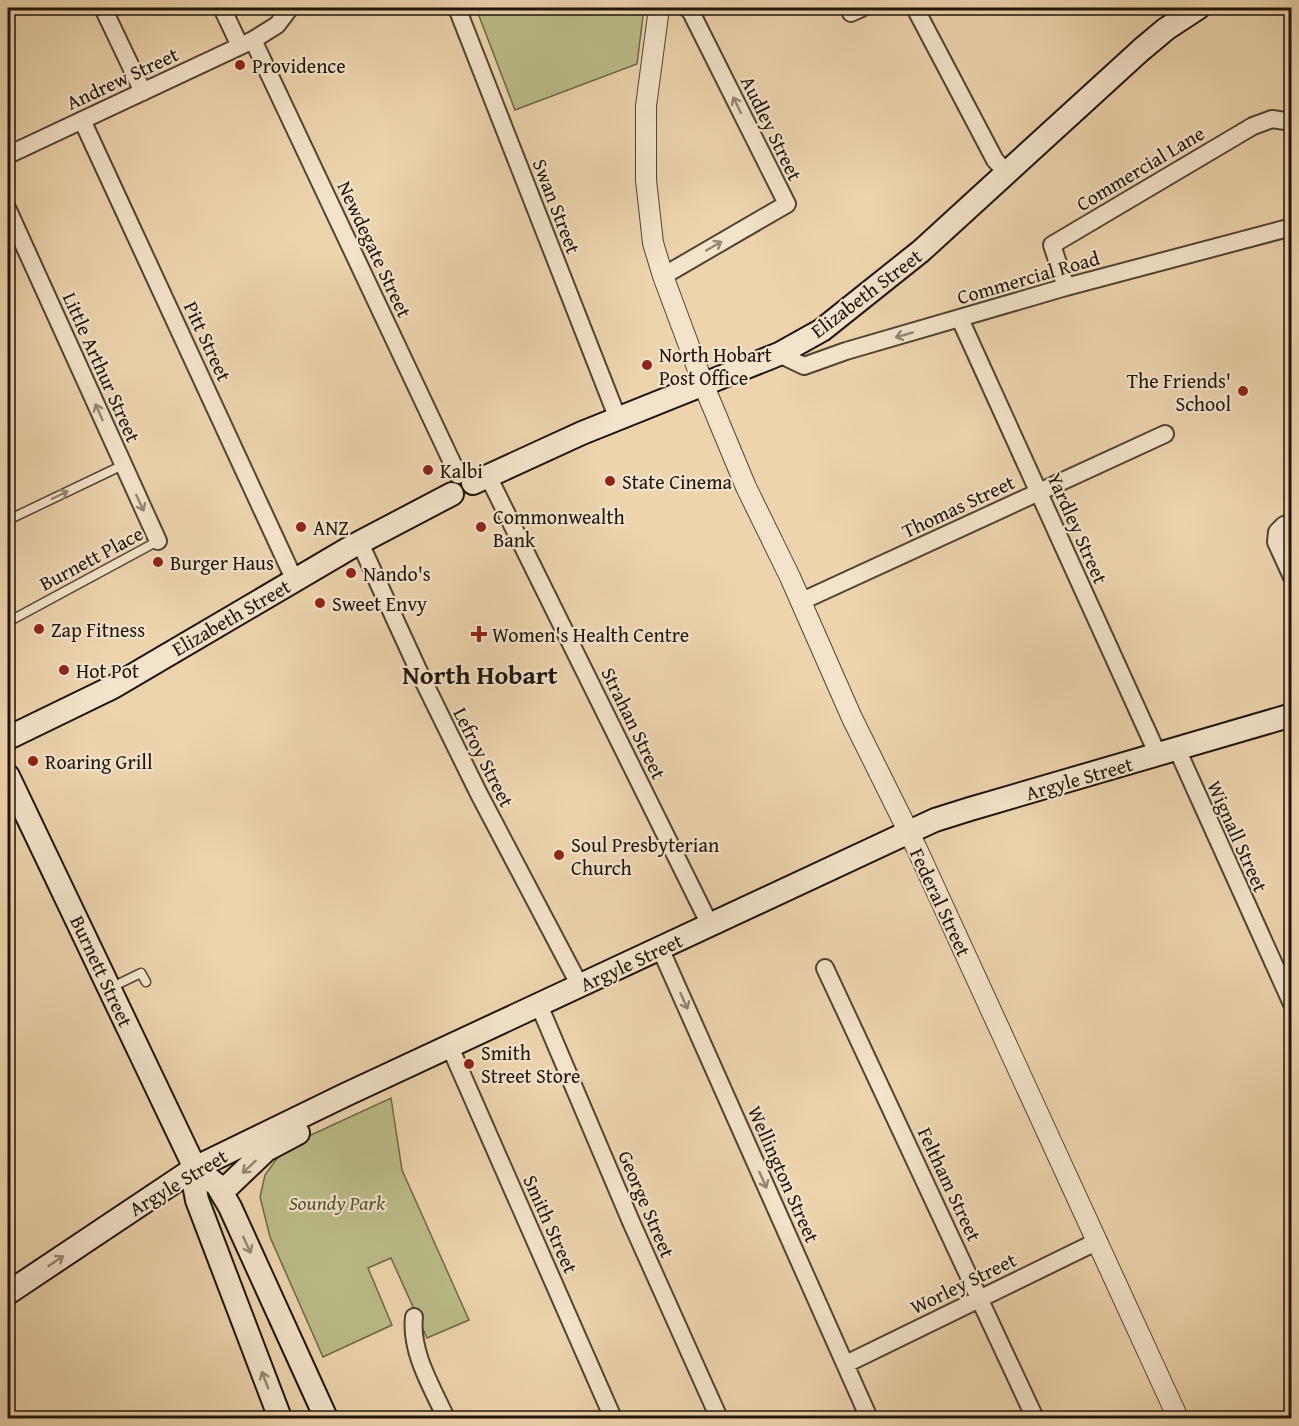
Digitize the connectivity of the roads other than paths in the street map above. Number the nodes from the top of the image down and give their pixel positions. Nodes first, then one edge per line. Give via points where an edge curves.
1 (103, 8) edge
2 (222, 8) edge
3 (290, 8) edge
4 (457, 8) edge
5 (659, 8) edge
6 (687, 8) edge
7 (915, 8) edge
8 (1198, 8) edge
9 (247, 43) junction
10 (142, 92) junction
11 (82, 120) junction
12 (1292, 122) edge
13 (8, 155) edge
14 (1007, 173) junction
15 (8, 210) edge
16 (1292, 227) edge
17 (663, 276) junction
18 (1066, 287) junction
19 (960, 319) junction
20 (779, 354) junction
21 (704, 386) junction
22 (618, 419) junction
23 (1165, 434) dead end
24 (123, 465) junction
25 (468, 482) junction
26 (1039, 493) junction
27 (8, 520) edge
28 (1292, 522) edge
29 (158, 541) joint
30 (360, 543) junction
31 (1292, 577) edge
32 (295, 580) junction
33 (802, 601) junction
34 (8, 622) edge
35 (1292, 715) edge
36 (8, 738) edge
37 (1167, 752) junction
38 (8, 776) edge
39 (909, 832) junction
40 (710, 925) junction
41 (660, 948) junction
42 (825, 968) dead end
43 (146, 982) dead end
44 (580, 986) junction
45 (110, 988) junction
46 (539, 1005) junction
47 (1292, 1005) edge
48 (450, 1047) junction
49 (345, 1095) junction
50 (195, 1167) junction
51 (222, 1192) junction
52 (1098, 1240) junction
53 (8, 1293) edge
54 (980, 1298) junction
55 (414, 1317) dead end
56 (846, 1364) junction
57 (280, 1419) edge
58 (326, 1419) edge
59 (446, 1419) edge
60 (613, 1419) edge
61 (719, 1419) edge
62 (869, 1419) edge
63 (1035, 1419) edge
64 (1178, 1419) edge

1 - 10 street
2 - 9 street, Newdegate Street
3 - 9 street, Andrew Street via 278,25
4 - 22 street, Swan Street
5 - 17 street, Federal Street via 645,158 651,234
17 -> 6 street, Audley Street via 787,204
7 - 14 street via 995,159
8 - 14 main road, Elizabeth Street via 1141,50
9 - 10 street, Andrew Street
9 - 25 street, Newdegate Street
10 - 11 street, Andrew Street
11 - 13 street, Andrew Street
11 - 32 street, Pitt Street
12 - 18 street, Commercial Lane via 1272,119 1253,126 1052,245
14 - 20 main road, Elizabeth Street via 913,257 822,330
24 -> 15 street, Little Arthur Street
16 - 18 street, Commercial Road
17 - 21 street, Federal Street
18 - 19 street, Commercial Road
19 -> 20 street, Commercial Road via 804,366
19 - 26 street, Yardley Street
20 - 21 main road, Elizabeth Street
21 - 22 main road, Elizabeth Street
21 - 33 street, Federal Street via 746,487
22 - 25 main road, Elizabeth Street
23 - 26 street, Thomas Street
27 -> 24 lane
24 -> 29 street, Little Arthur Street
25 - 30 main road, Elizabeth Street
25 - 40 street, Strahan Street
26 - 33 street, Thomas Street
26 - 37 street, Yardley Street
28 - 31 street via 1277,532 1276,542
29 - 34 lane, Burnett Place
30 - 32 main road, Elizabeth Street
30 - 44 street, Lefroy Street via 474,784
32 - 36 main road, Elizabeth Street via 113,687
33 - 39 street, Federal Street via 852,718
35 - 37 main road, Argyle Street
37 - 39 main road, Argyle Street via 970,809
37 - 47 street, Wignall Street
38 - 45 main road, Burnett Street
39 - 40 main road, Argyle Street
39 - 52 street, Federal Street
40 - 41 main road, Argyle Street
41 - 44 main road, Argyle Street
41 -> 56 street, Wellington Street
42 - 54 street, Feltham Street
43 - 45 lane via 141,973
44 - 46 main road, Argyle Street
45 - 50 main road, Burnett Street
46 - 48 main road, Argyle Street
46 - 61 street, George Street
48 - 49 main road, Argyle Street
48 - 60 street, Smith Street
49 - 50 main road, Argyle Street
49 -> 51 main road via 322,1121 266,1150
50 - 51 main road, Burnett Street
53 -> 50 main road, Argyle Street
57 -> 50 main road, Burnett Street via 196,1200
51 -> 58 main road, Burnett Street
52 - 54 street, Worley Street
52 - 64 street, Federal Street
54 - 56 street, Worley Street
54 - 63 street, Feltham Street
55 - 59 street via 416,1348
56 - 62 street, Wellington Street

